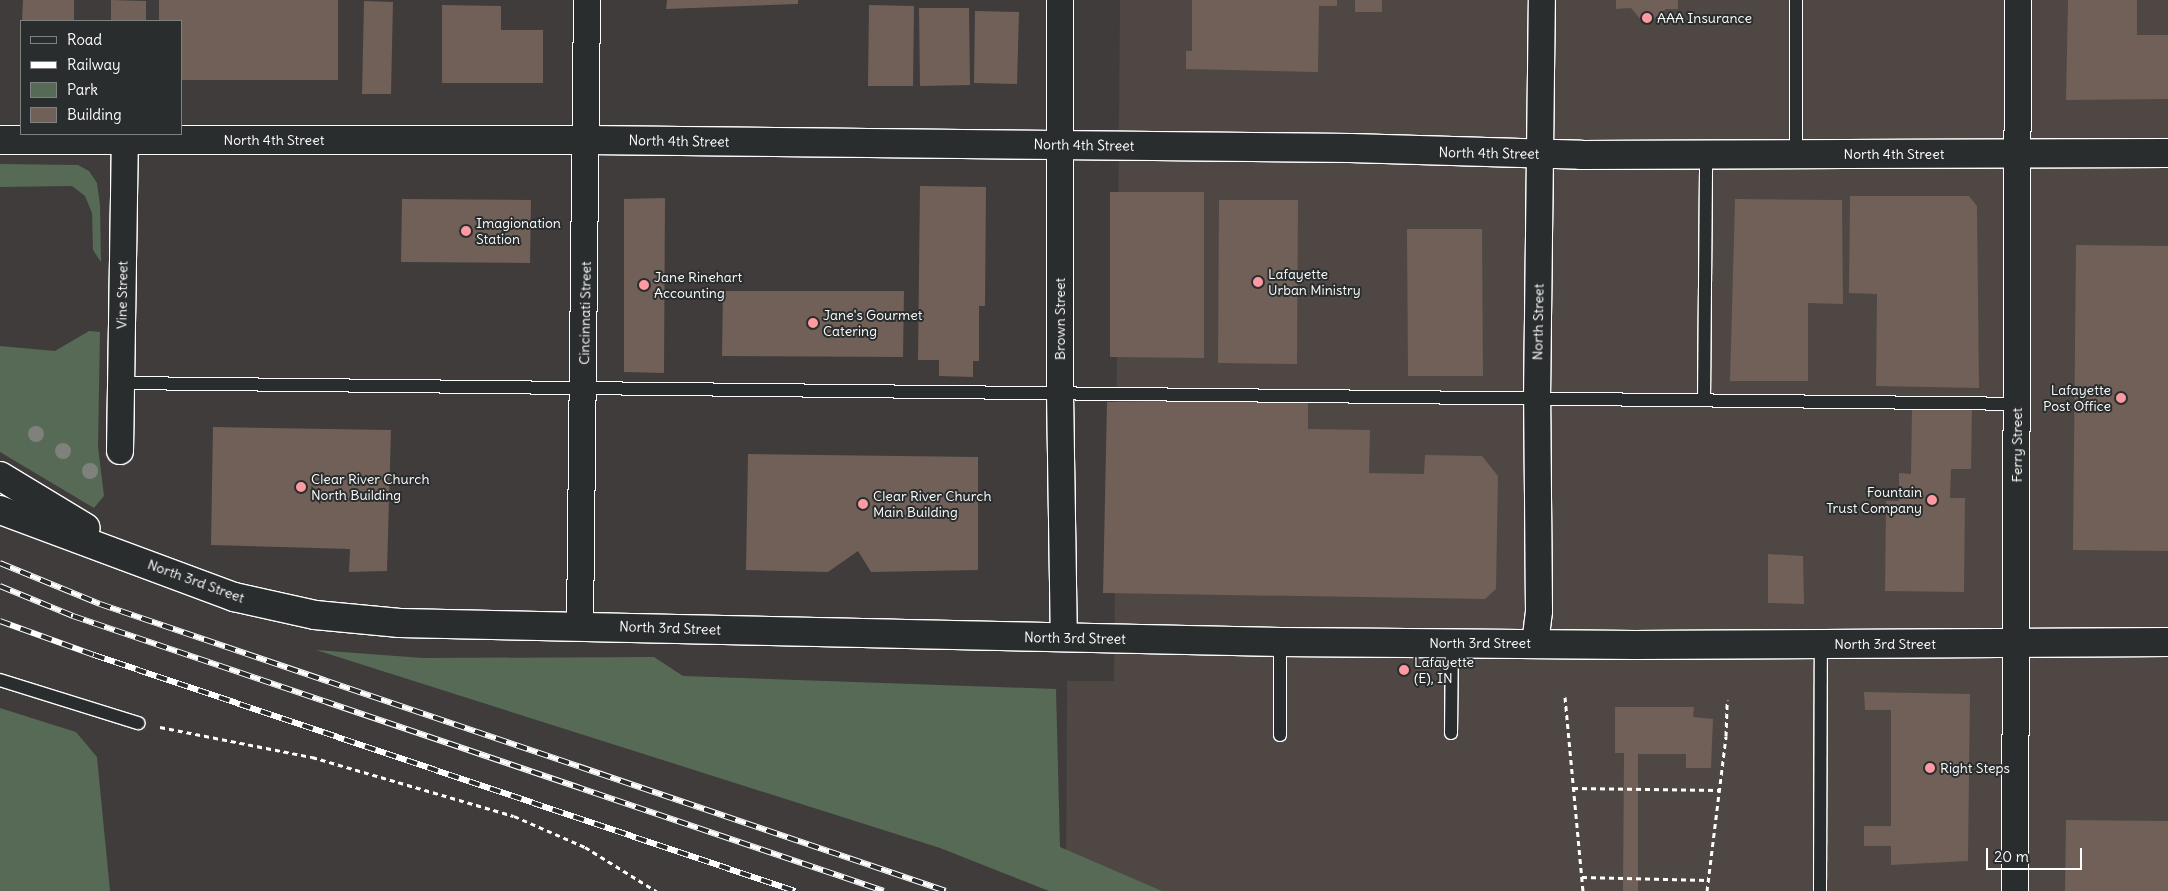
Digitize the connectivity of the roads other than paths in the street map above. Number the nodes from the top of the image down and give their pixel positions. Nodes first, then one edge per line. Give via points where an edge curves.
1 (587, 0) edge
2 (1060, 0) edge
3 (1542, 0) edge
4 (1796, 0) edge
5 (2018, 0) edge
6 (0, 140) edge
7 (124, 140) junction
8 (588, 140) junction
9 (1061, 144) junction
10 (2017, 153) junction
11 (2168, 153) edge
12 (1542, 154) junction
13 (1706, 154) junction
14 (1796, 154) junction
15 (121, 383) junction
16 (584, 388) junction
17 (1060, 392) junction
18 (1537, 399) junction
19 (1704, 400) junction
20 (2017, 404) junction
21 (120, 450) dead end
22 (0, 476) edge
23 (0, 510) edge
24 (134, 558) junction
25 (580, 626) junction
26 (1064, 638) junction
27 (1280, 642) junction
28 (2168, 642) edge
29 (1452, 643) junction
30 (2016, 643) junction
31 (1535, 644) junction
32 (1821, 644) junction
33 (0, 680) edge
34 (138, 723) road end
35 (1451, 733) dead end
36 (1280, 735) dead end
37 (1820, 891) edge
38 (2014, 891) edge

1 - 8 street, Cincinnati Street
2 - 9 street, Brown Street
3 - 12 street, North Street
4 - 14 lane
5 - 10 street, Ferry Street
6 - 7 street, North 4th Street
7 - 8 street, North 4th Street
7 - 15 street, Vine Street
8 - 9 street, North 4th Street
8 - 16 street, Cincinnati Street
9 - 12 street, North 4th Street
9 - 17 street, Brown Street
10 - 11 street, North 4th Street
10 - 14 street, North 4th Street
10 - 20 street, Ferry Street
12 - 13 street, North 4th Street
12 - 18 street, North Street
13 - 14 street, North 4th Street
13 - 19 lane
15 - 16 lane
15 - 21 street, Vine Street
16 - 17 lane
16 - 25 street, Cincinnati Street
17 - 18 lane
17 - 26 street, Brown Street
18 - 19 lane
18 - 31 street, North Street via 1539,611
19 - 20 lane
20 - 30 street, Ferry Street
22 - 24 street
23 - 24 street, North 3rd Street
24 - 25 street, North 3rd Street via 234,597 315,615 400,623
25 - 26 street, North 3rd Street
26 - 27 street, North 3rd Street
27 - 29 street, North 3rd Street
27 - 36 lane
28 - 30 street, North 3rd Street
29 - 31 street, North 3rd Street
29 - 35 lane
30 - 32 street, North 3rd Street
30 - 38 street, Ferry Street
31 - 32 street, North 3rd Street
32 - 37 lane
33 - 34 lane

